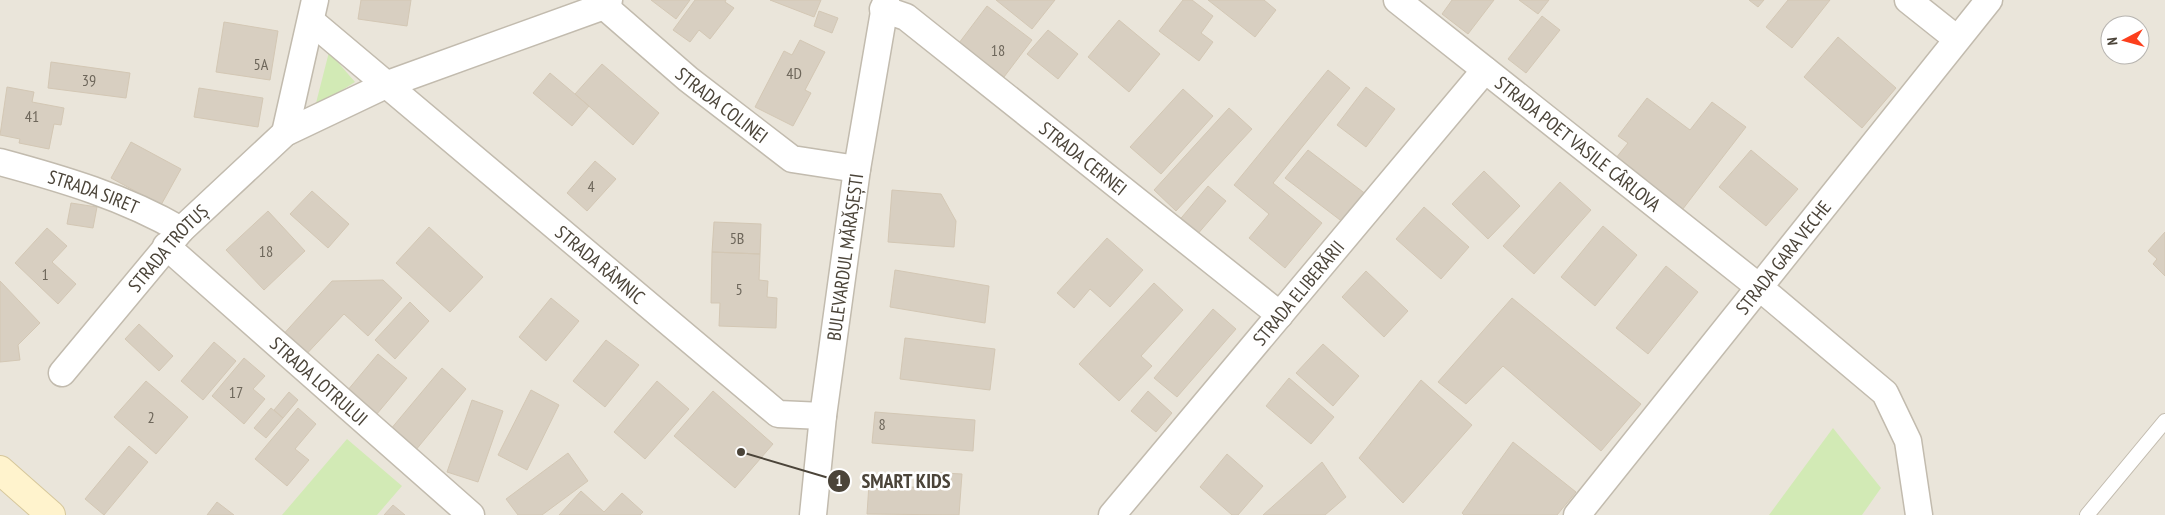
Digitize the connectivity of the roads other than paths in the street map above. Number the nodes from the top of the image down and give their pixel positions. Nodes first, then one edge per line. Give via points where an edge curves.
1 (1397, 0) edge
2 (1908, 0) edge
3 (1989, 0) edge
4 (606, 3) edge
5 (885, 5) edge
6 (313, 10) edge
7 (1957, 39) junction
8 (1485, 70) junction
9 (388, 84) junction
10 (285, 132) junction
11 (0, 162) edge
12 (857, 169) junction
13 (174, 238) junction
14 (1759, 287) junction
15 (1280, 315) junction
16 (62, 373) dead end
17 (823, 416) junction
18 (2165, 421) edge
19 (0, 470) edge
20 (51, 515) edge
21 (471, 515) edge
22 (813, 515) edge
23 (1112, 515) edge
24 (1577, 515) edge
25 (1919, 515) edge
26 (2087, 515) edge

1 - 8 street, STRADA POET VASILE CÂRLOVA
2 - 7 street
3 - 7 street, STRADA GARA VECHE
4 - 9 street, STRADA COLINEI
4 - 12 street, STRADA COLINEI via 688,79 792,159
5 - 12 street, BULEVARDUL MĂRĂȘEȘTI
5 - 15 street, STRADA CERNEI via 906,17
6 - 9 street
6 - 10 street
7 - 14 street, STRADA GARA VECHE
8 - 14 street, STRADA POET VASILE CÂRLOVA
8 - 15 street, STRADA ELIBERĂRII
9 - 10 street, STRADA TROTUȘ
9 - 17 street, STRADA RÂMNIC via 778,414
10 - 13 street, STRADA TROTUȘ
11 - 13 street, STRADA SIRET via 68,180 154,214
12 - 17 street, BULEVARDUL MĂRĂȘEȘTI
13 - 16 street, STRADA TROTUȘ
13 - 21 street, STRADA LOTRULUI
14 - 24 street, STRADA GARA VECHE
14 - 25 street, STRADA POET VASILE CÂRLOVA via 1885,393 1908,441
15 - 23 street, STRADA ELIBERĂRII
17 - 22 street, BULEVARDUL MĂRĂȘEȘTI
18 - 26 lane
19 - 20 street

